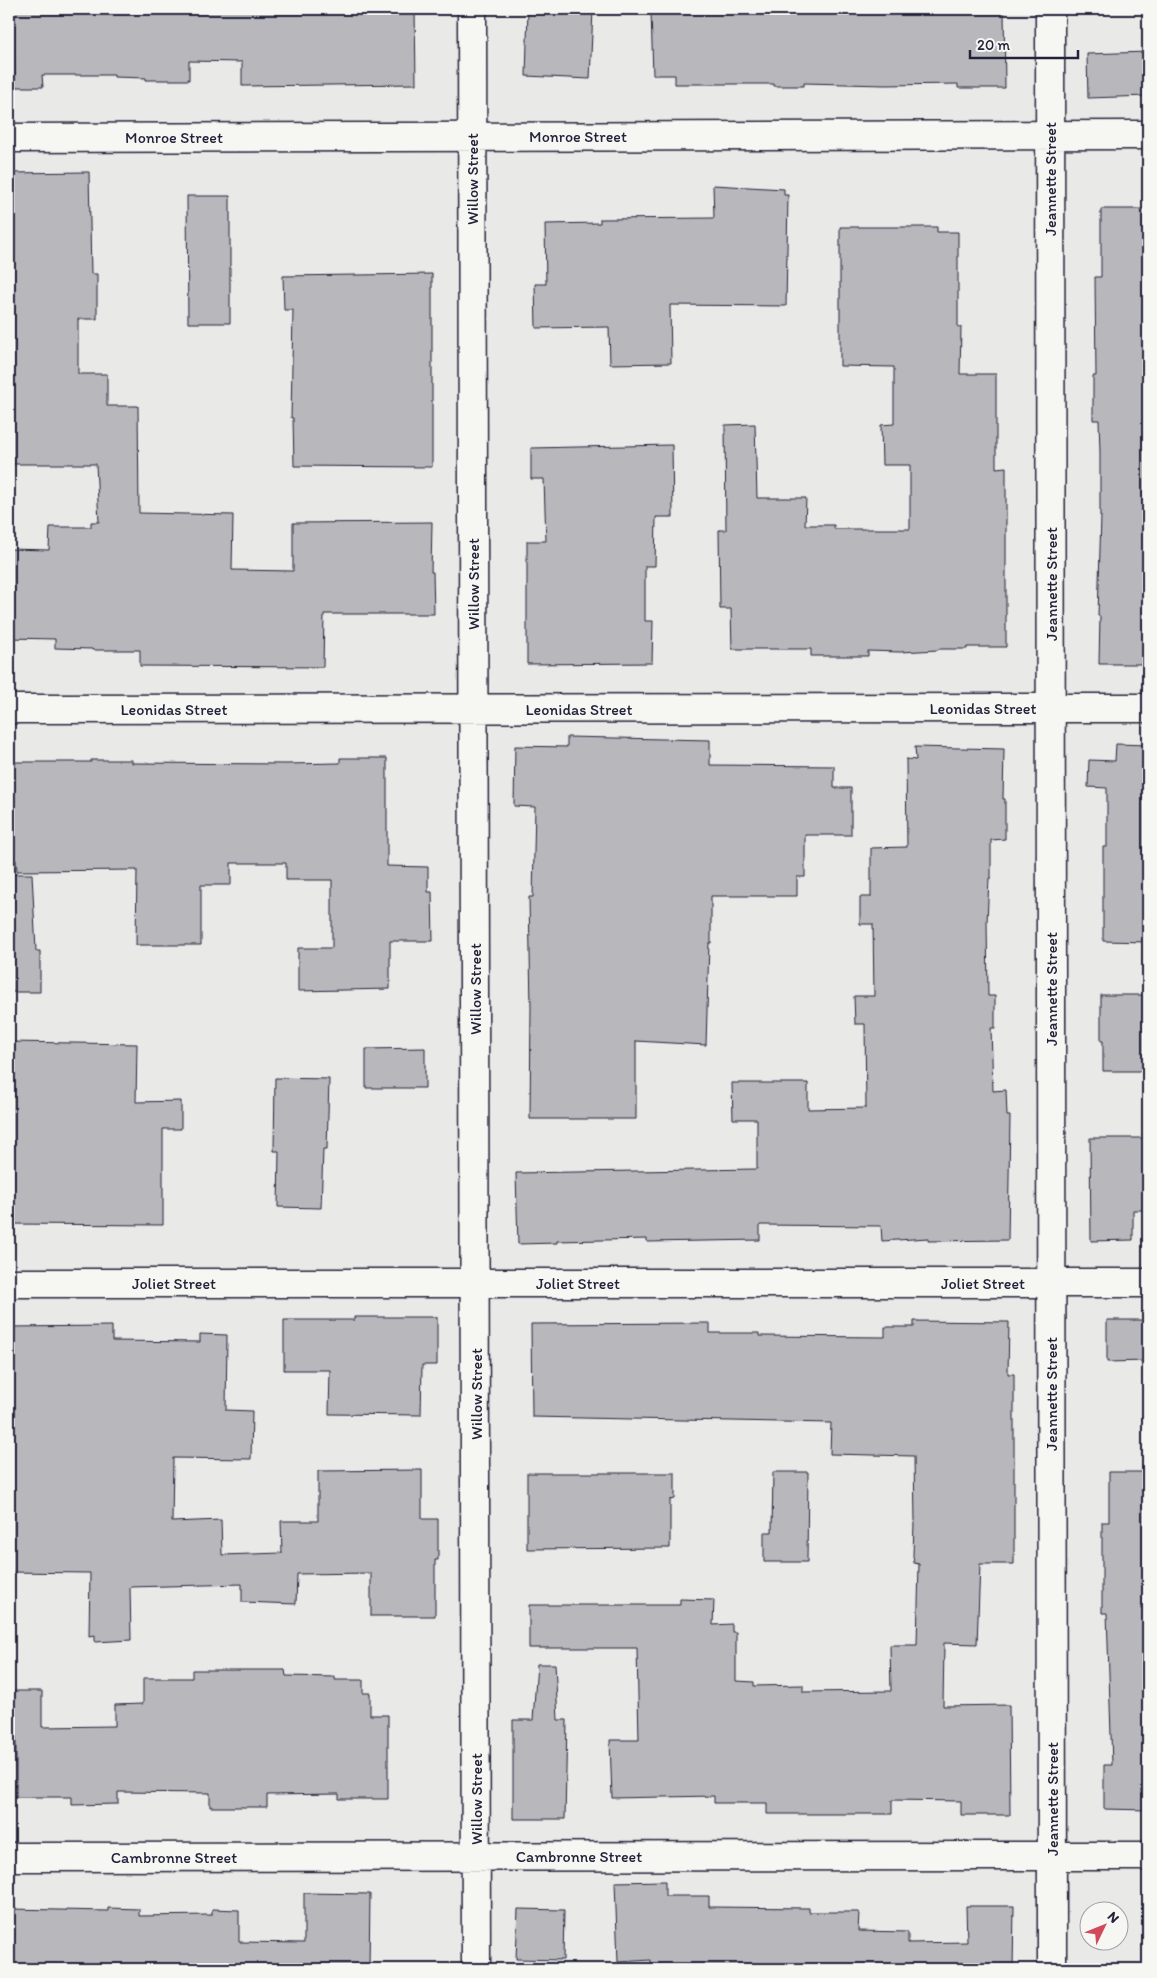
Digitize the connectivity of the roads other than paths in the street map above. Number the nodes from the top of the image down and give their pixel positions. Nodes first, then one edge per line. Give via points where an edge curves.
1 (472, 9) edge
2 (1050, 9) edge
3 (1050, 136) junction
4 (1148, 136) edge
5 (472, 137) junction
6 (9, 138) edge
7 (1051, 708) junction
8 (1148, 708) edge
9 (9, 709) edge
10 (474, 709) junction
11 (476, 1282) junction
12 (9, 1283) edge
13 (1051, 1283) junction
14 (1148, 1283) edge
15 (476, 1856) junction
16 (1052, 1856) junction
17 (1148, 1856) edge
18 (9, 1857) edge
19 (476, 1969) edge
20 (1052, 1969) edge

1 - 5 street, Willow Street
2 - 3 street, Jeannette Street
3 - 4 street, Monroe Street
3 - 5 street, Monroe Street
3 - 7 street, Jeannette Street
5 - 6 street, Monroe Street
5 - 10 street, Willow Street
7 - 8 street, Leonidas Street
7 - 10 street, Leonidas Street
7 - 13 street, Jeannette Street
9 - 10 street, Leonidas Street
10 - 11 street, Willow Street
11 - 12 street, Joliet Street
11 - 13 street, Joliet Street
11 - 15 street, Willow Street
13 - 14 street, Joliet Street
13 - 16 street, Jeannette Street
15 - 16 street, Cambronne Street
15 - 18 street, Cambronne Street
15 - 19 street, Willow Street
16 - 17 street, Cambronne Street
16 - 20 street, Jeannette Street

